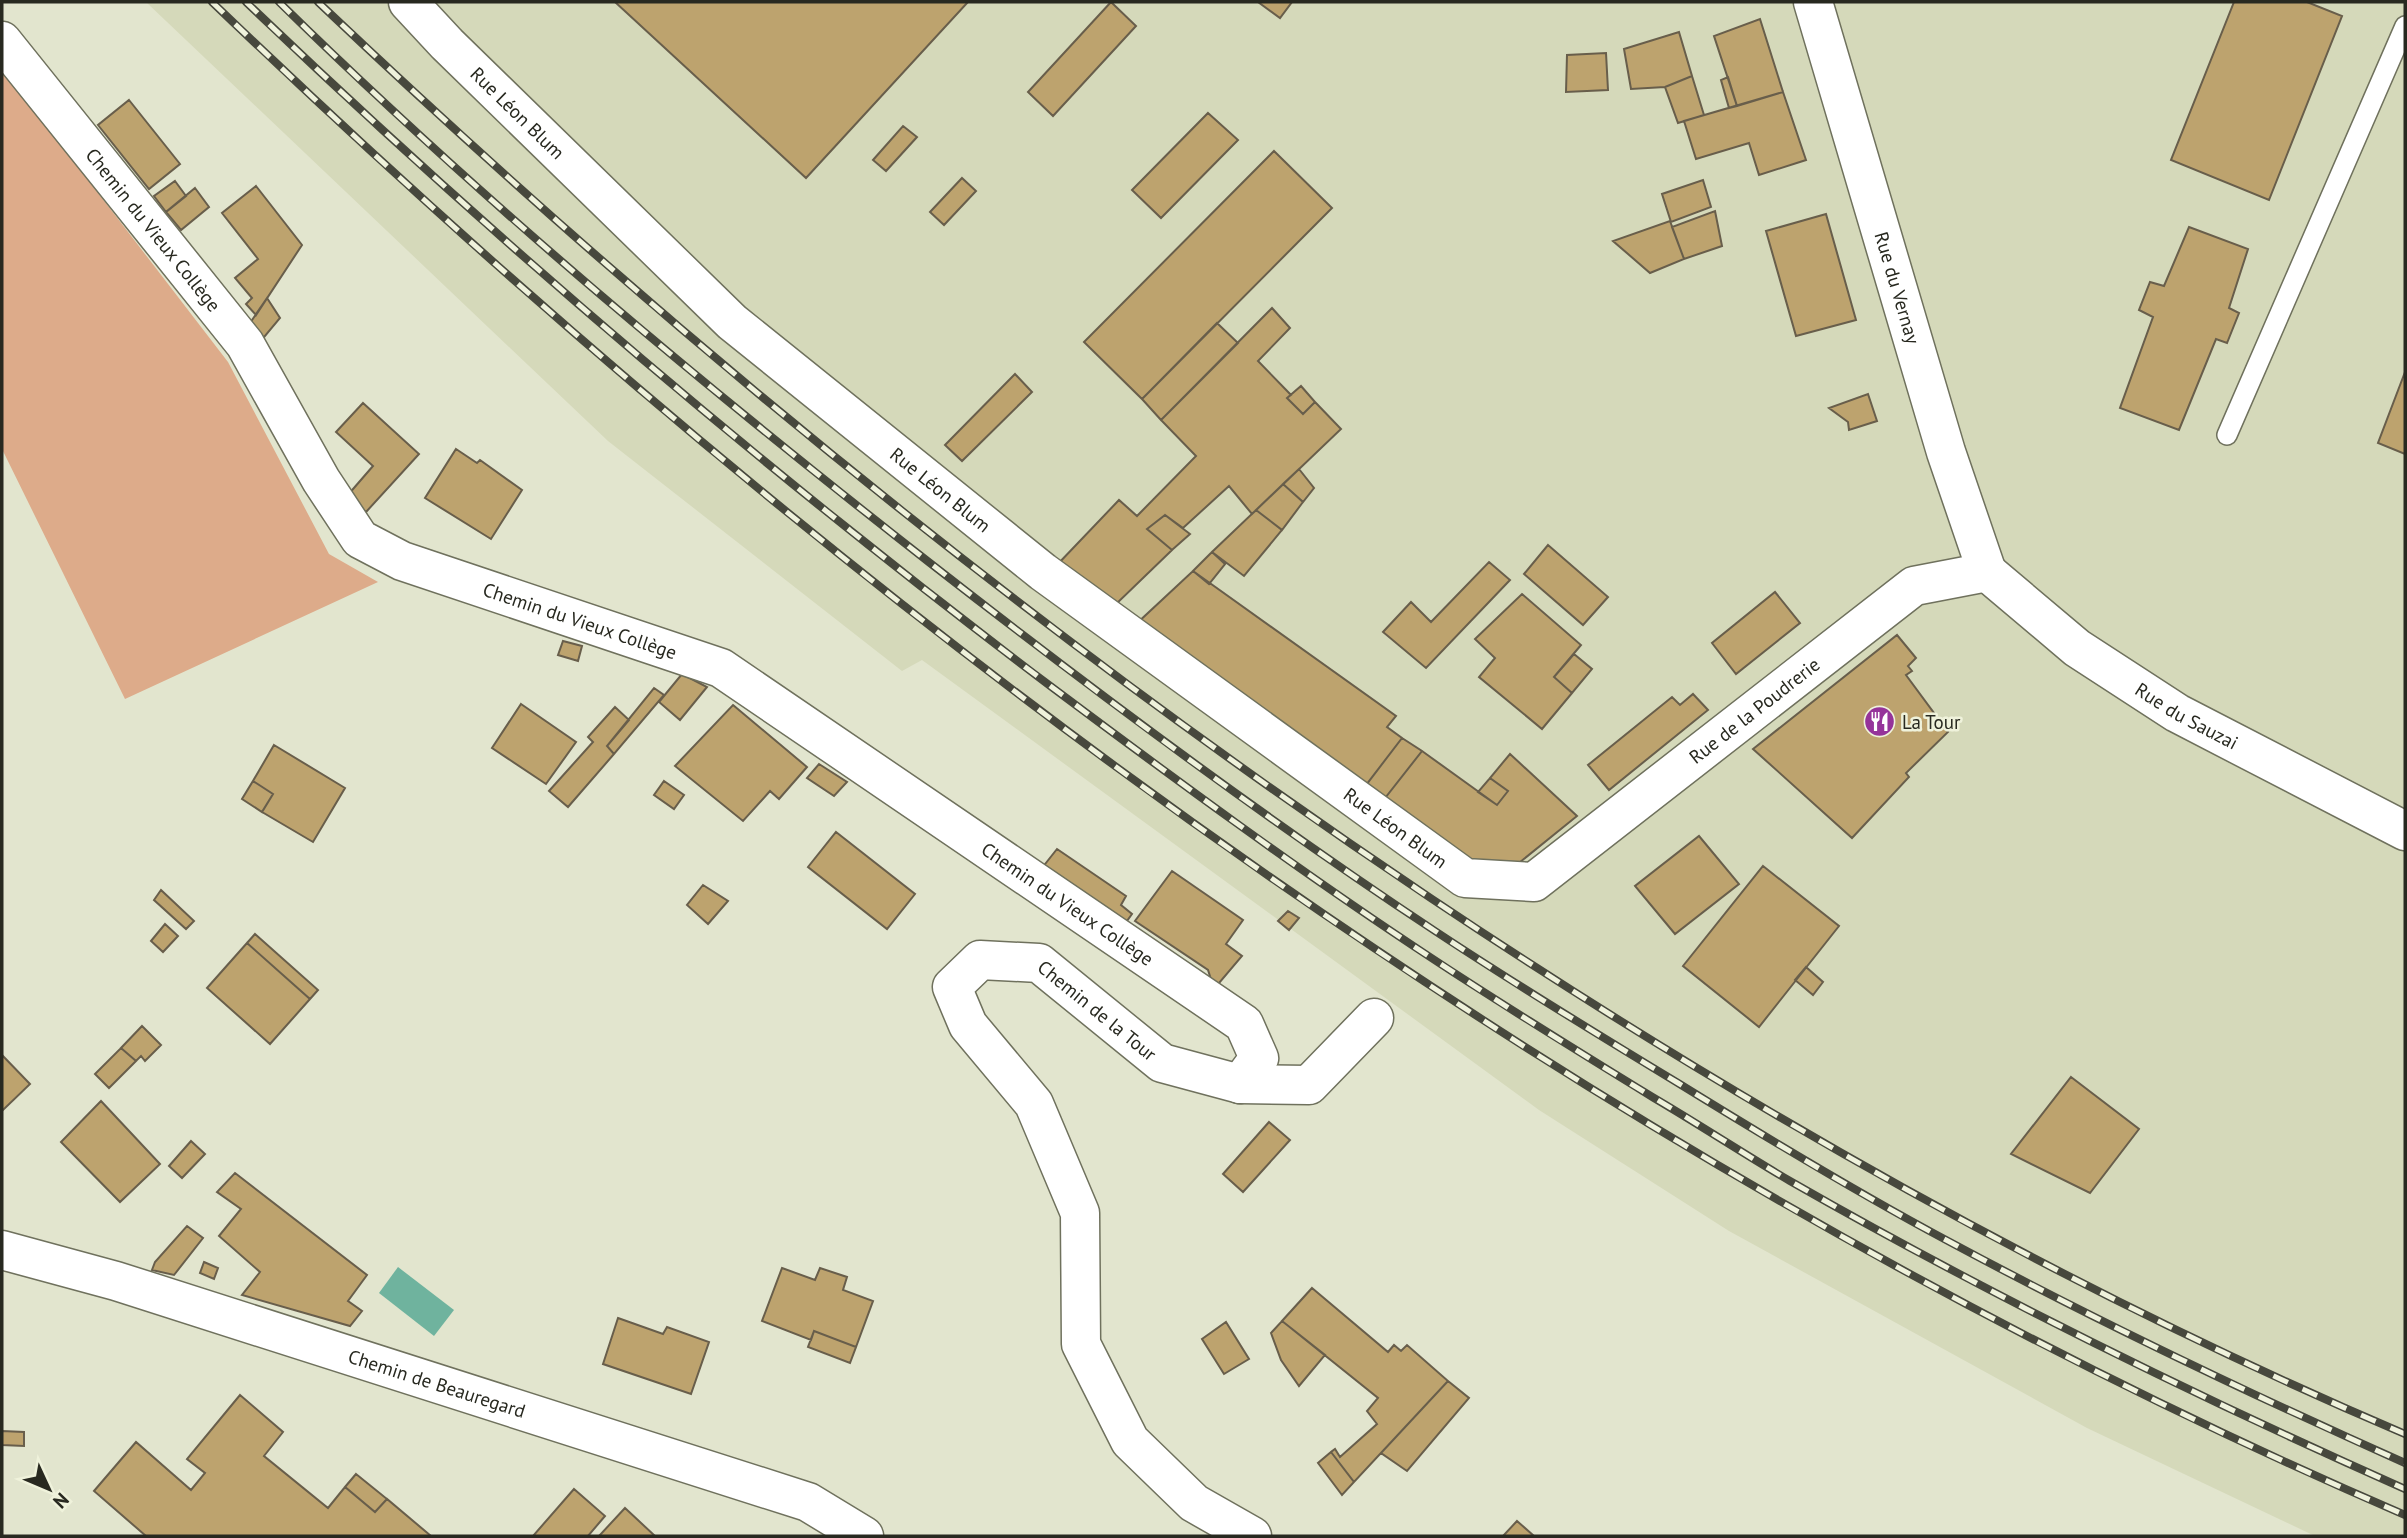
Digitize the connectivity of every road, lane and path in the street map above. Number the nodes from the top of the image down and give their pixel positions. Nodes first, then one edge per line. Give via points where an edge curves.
1 (408, 2) edge
2 (1813, 2) edge
3 (2405, 26) edge
4 (2, 40) edge
5 (2227, 435) dead end
6 (1987, 572) junction
7 (2405, 831) edge
8 (1534, 882) joint
9 (1374, 1018) dead end
10 (1240, 1084) junction
11 (2, 1250) edge
12 (864, 1536) edge
13 (1252, 1536) edge

1 - 8 street, Rue Léon Blum via 732,322 1043,572 1465,878
2 - 6 street, Rue du Vernay via 1946,452
3 - 5 lane
4 - 10 street, Chemin du Vieux Collège via 244,344 320,480 360,539 402,561 721,668 1244,1024 1259,1058
6 - 7 street, Rue du Sauzai via 2077,648 2176,713
6 - 8 street, Rue de la Poudrerie via 1914,586
9 - 10 street, Chemin de la Tour via 1310,1084
10 - 13 street, Chemin de la Tour via 1162,1063 1039,963 979,960 952,987 968,1025 1034,1104 1080,1213 1082,1344 1130,1441 1194,1503
11 - 12 street, Chemin de Beauregard via 116,1281 808,1502

